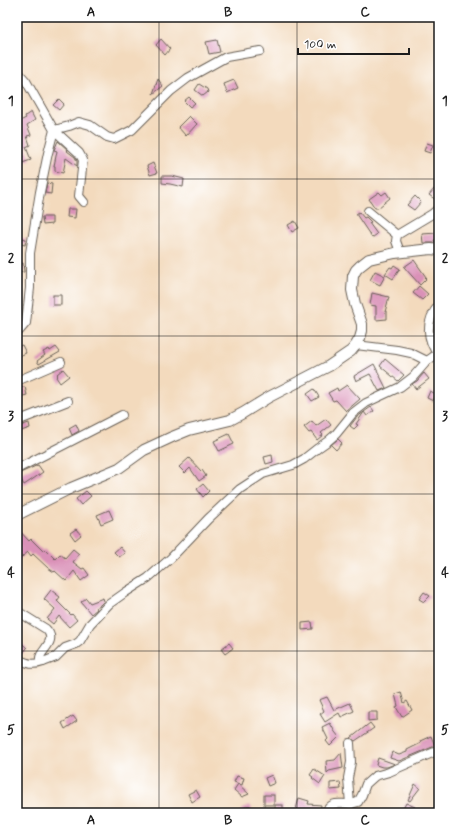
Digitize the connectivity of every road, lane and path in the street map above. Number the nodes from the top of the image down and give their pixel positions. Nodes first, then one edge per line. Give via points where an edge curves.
1 (260, 51) dead end
2 (17, 71) edge
3 (54, 130) junction
4 (84, 202) dead end
5 (439, 208) edge
6 (368, 211) dead end
7 (397, 235) junction
8 (439, 250) edge
9 (400, 252) junction
10 (439, 305) edge
11 (17, 332) edge
12 (356, 345) junction
13 (438, 355) edge
14 (427, 360) junction
15 (61, 362) dead end
16 (17, 381) edge
17 (68, 401) dead end
18 (122, 415) dead end
19 (17, 421) edge
20 (17, 469) edge
21 (17, 515) edge
22 (17, 611) edge
23 (17, 658) edge
24 (43, 662) junction
25 (350, 743) dead end
26 (439, 750) edge
27 (350, 805) junction
28 (325, 813) edge

1 - 3 street via 226,57 188,78 171,91 132,130 114,139 106,137 90,125 79,122
2 - 3 street via 26,81
3 - 4 street via 84,160 79,196
3 - 11 street via 30,253 26,323
5 - 7 street
6 - 7 street
7 - 9 street via 396,241
8 - 9 street
9 - 12 street via 369,259 353,276 352,290 362,324
10 - 13 street via 429,320 431,343
12 - 14 street via 397,350
12 - 21 street via 329,366 230,420 172,437 144,450 119,468
13 - 14 street
14 - 24 street via 413,377 353,413 336,434 304,459 263,474 240,489 171,558 148,578 110,604 90,624 76,644
15 - 16 street
17 - 19 street
18 - 20 street
22 - 24 street via 50,632 51,637 40,659
23 - 24 street via 35,665
25 - 27 street
26 - 27 street via 376,776 366,784 358,802
27 - 28 street via 332,805

